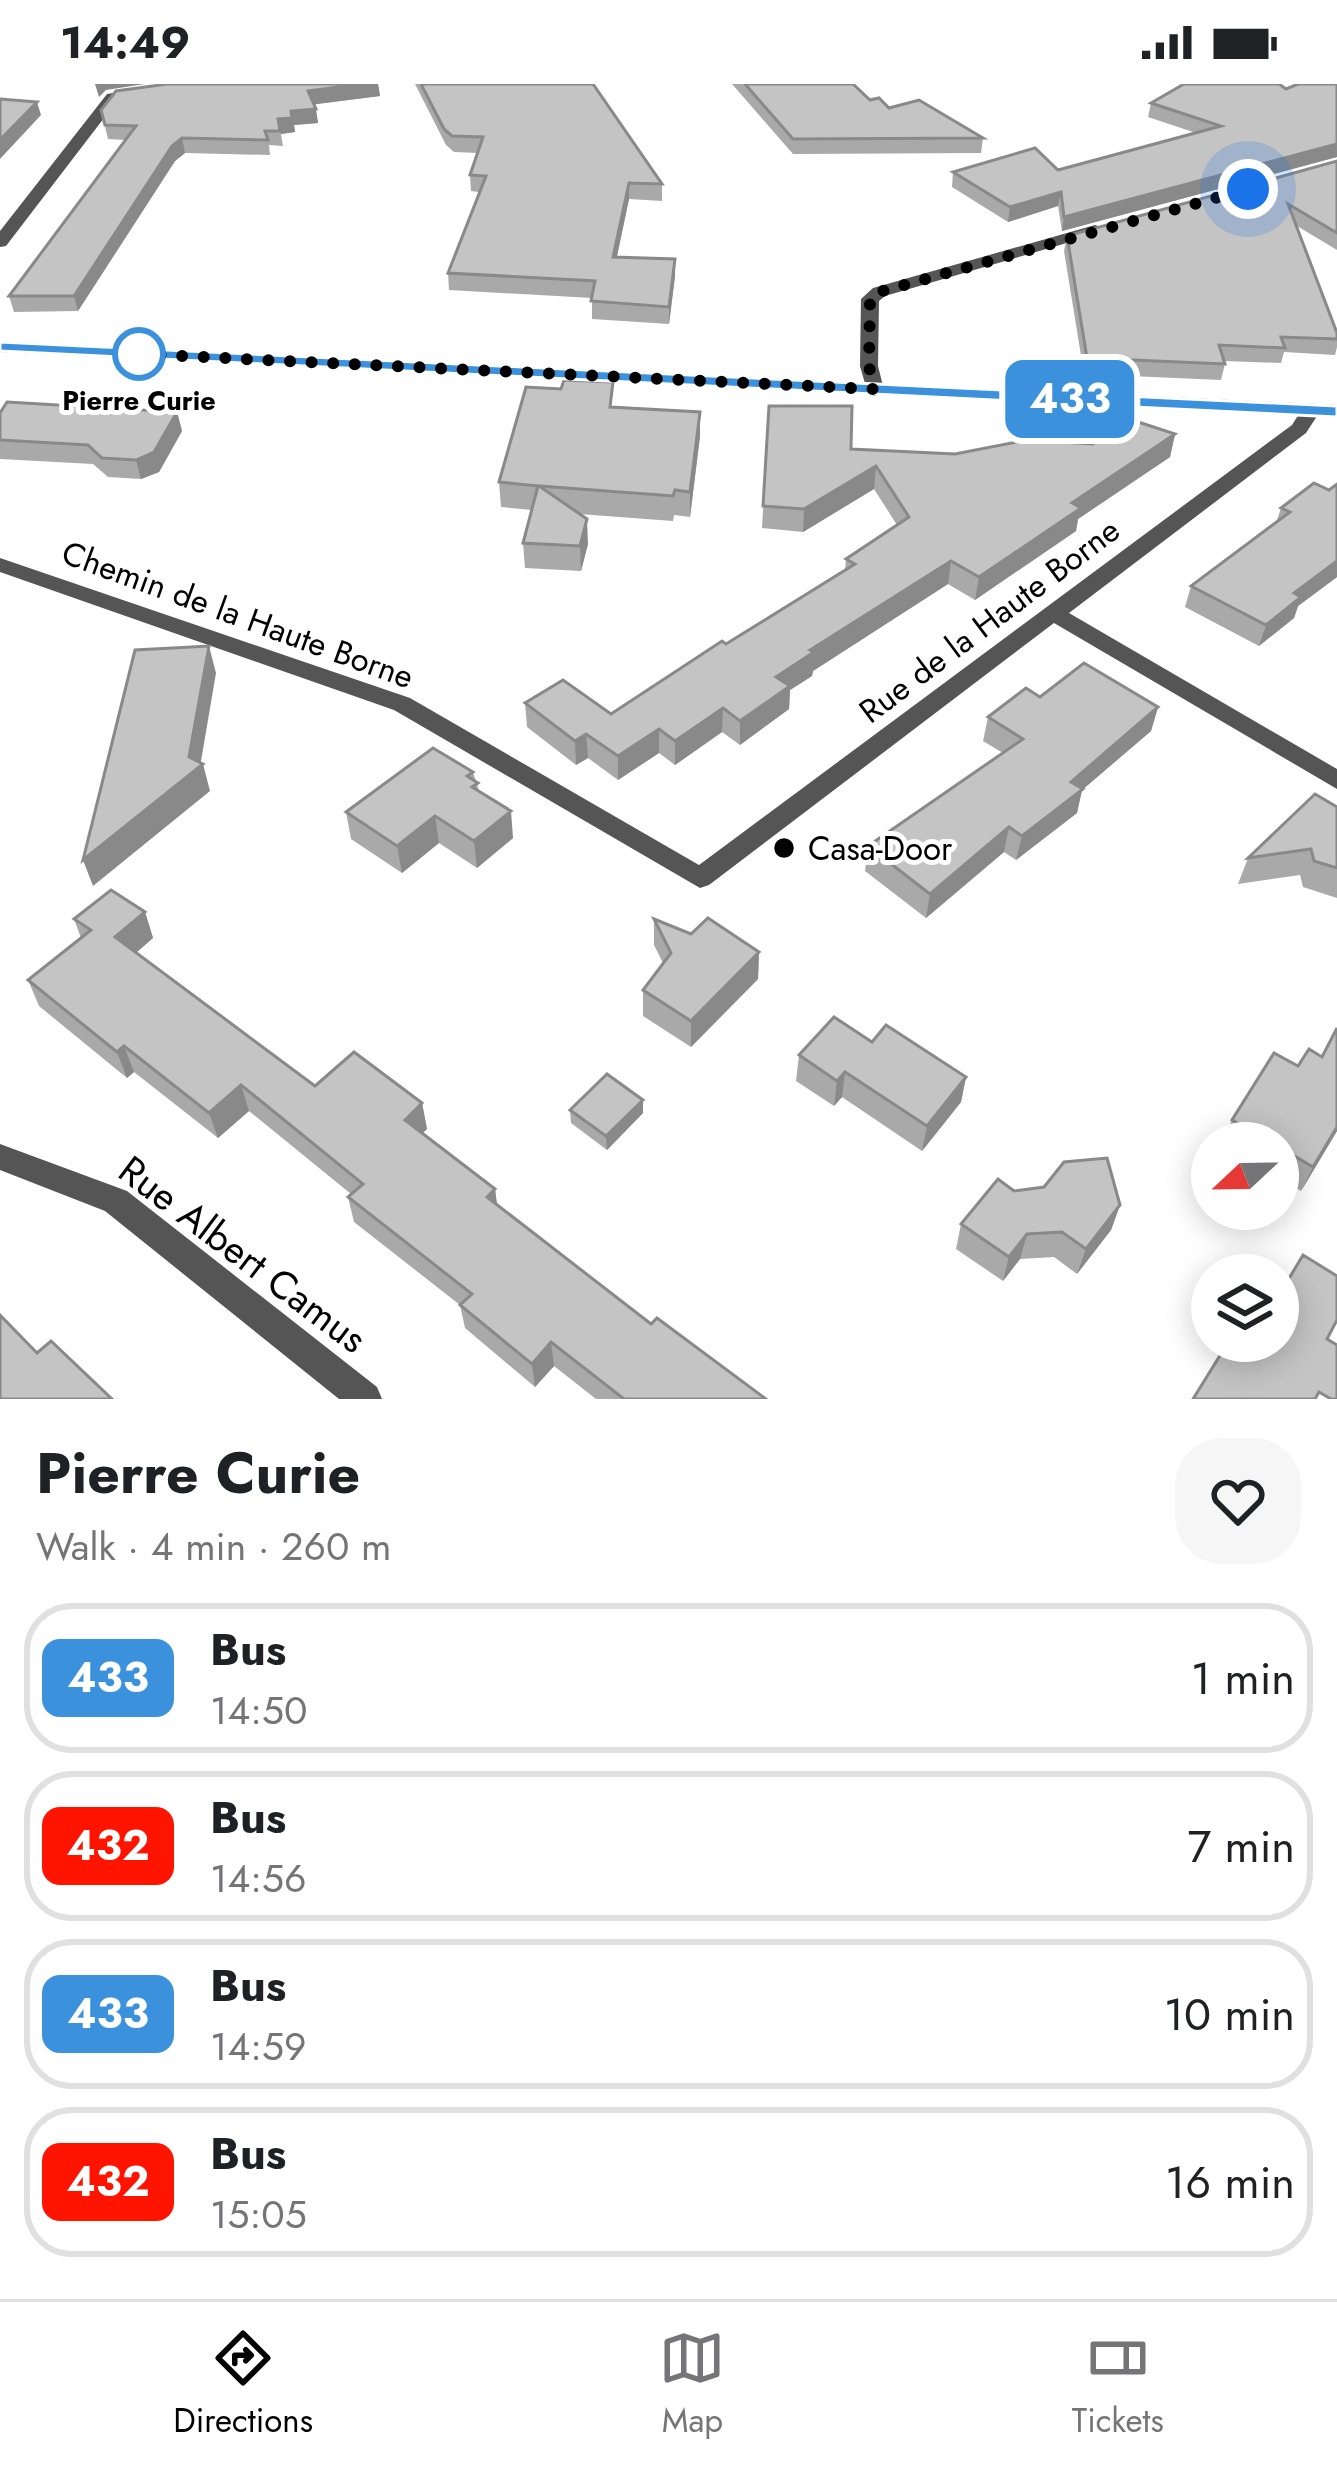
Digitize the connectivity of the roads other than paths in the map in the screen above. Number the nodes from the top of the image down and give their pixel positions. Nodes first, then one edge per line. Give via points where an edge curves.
1 (149, 91) edge
2 (1114, 225) edge
3 (0, 242) edge
4 (0, 347) edge
5 (874, 389) junction
6 (1311, 410) junction
7 (1337, 412) edge
8 (0, 565) edge
9 (1053, 613) junction
10 (1337, 780) edge
11 (700, 878) joint
12 (0, 1157) edge
13 (365, 1399) edge

1 - 3 street via 112,98
2 - 5 street via 879,292 870,299
4 - 5 main road
5 - 6 main road
6 - 7 main road
6 - 9 street, Rue de la Haute Borne via 1300,429
8 - 11 street, Chemin de la Haute Borne via 402,704
9 - 10 street
9 - 11 street, Rue de la Haute Borne
12 - 13 street, Rue Albert Camus via 116,1201

